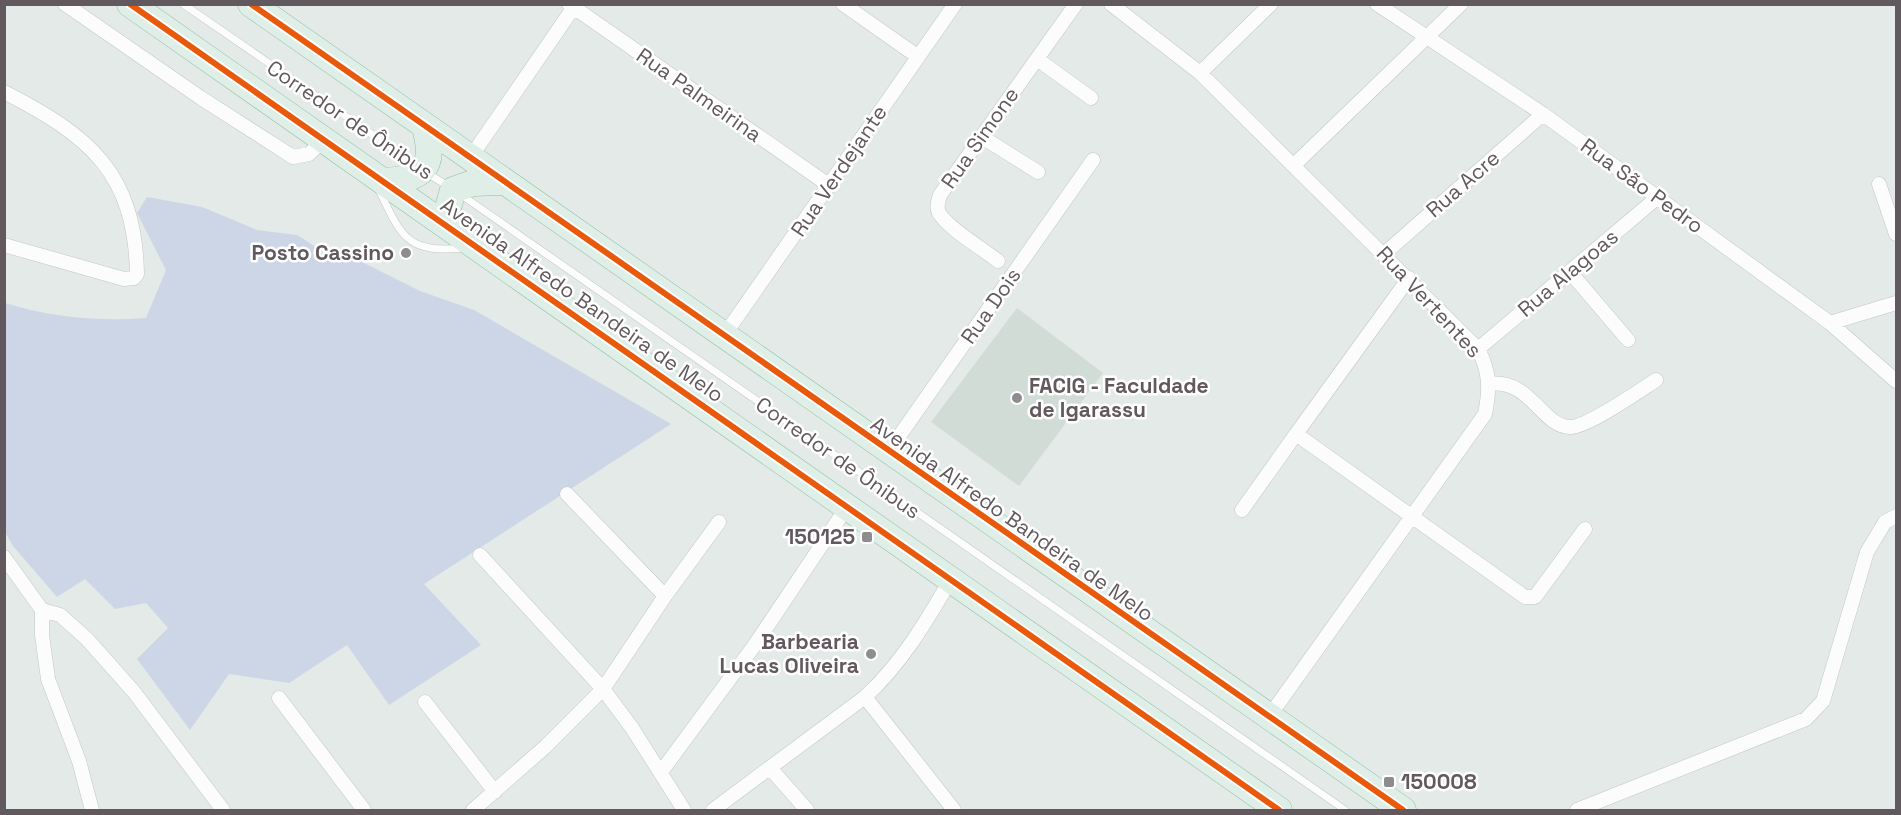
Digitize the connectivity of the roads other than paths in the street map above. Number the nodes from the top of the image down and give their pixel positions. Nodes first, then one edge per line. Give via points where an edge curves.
1 (65, 4) edge
2 (130, 4) edge
3 (183, 4) edge
4 (251, 4) edge
5 (843, 4) edge
6 (955, 4) edge
7 (1076, 4) edge
8 (1111, 4) edge
9 (1271, 4) edge
10 (1377, 4) edge
11 (1461, 4) edge
12 (573, 6) edge
13 (1427, 40) junction
14 (917, 56) junction
15 (1037, 59) junction
16 (1200, 73) junction
17 (4, 92) edge
18 (1091, 98) dead end
19 (1543, 114) junction
20 (426, 127) junction
21 (982, 136) junction
22 (324, 140) junction
23 (470, 158) junction
24 (1093, 160) dead end
25 (1294, 165) junction
26 (424, 170) junction
27 (1038, 172) dead end
28 (376, 176) junction
29 (502, 182) junction
30 (1879, 184) dead end
31 (830, 186) junction
32 (453, 190) junction
33 (1658, 197) junction
34 (451, 228) junction
35 (1896, 234) edge
36 (4, 245) edge
37 (478, 246) junction
38 (1384, 254) junction
39 (998, 261) dead end
40 (1570, 272) junction
41 (1409, 278) junction
42 (1896, 303) edge
43 (1830, 323) junction
44 (723, 337) junction
45 (1628, 340) dead end
46 (1478, 349) junction
47 (1656, 380) dead end
48 (1896, 381) edge
49 (1489, 384) junction
50 (1296, 434) junction
51 (888, 452) junction
52 (567, 494) dead end
53 (847, 507) junction
54 (1242, 510) dead end
55 (1413, 516) junction
56 (1896, 516) edge
57 (719, 522) dead end
58 (1585, 529) dead end
59 (480, 555) dead end
60 (4, 556) edge
61 (951, 579) junction
62 (664, 596) junction
63 (42, 610) junction
64 (603, 689) junction
65 (865, 697) junction
66 (279, 698) dead end
67 (425, 702) dead end
68 (1268, 718) junction
69 (770, 768) junction
70 (661, 772) junction
71 (495, 792) junction
72 (92, 810) edge
73 (223, 810) edge
74 (364, 810) edge
75 (473, 810) edge
76 (684, 810) edge
77 (713, 810) edge
78 (807, 810) edge
79 (954, 810) edge
80 (1279, 810) edge
81 (1345, 810) edge
82 (1403, 810) edge
83 (1576, 810) edge

1 - 22 street via 293,157 309,154
2 - 22 highway, Avenida Alfredo Bandeira de Melo
3 - 26 lane, Corredor de Ônibus
4 - 20 highway, Avenida Alfredo Bandeira de Melo
5 - 14 street
6 - 14 street, Rua Verdejante
7 - 15 street, Rua Simone
8 - 16 street, Rua Vertentes
9 - 16 street
10 - 13 street, Rua São Pedro
11 - 13 street
12 - 23 street
12 - 31 street, Rua Palmeirina
13 - 19 street, Rua São Pedro
13 - 25 street
14 - 31 street, Rua Verdejante
15 - 18 street
15 - 21 street, Rua Simone
16 - 25 street, Rua Vertentes
17 - 36 street via 41,111 85,142 110,169 131,221 137,274 124,279
19 - 33 street, Rua São Pedro
19 - 38 street, Rua Acre
20 - 23 highway, Avenida Alfredo Bandeira de Melo
20 - 26 highway via 428,162
21 - 27 street
21 - 39 street, Rua Simone via 940,195 938,212
22 - 28 highway, Avenida Alfredo Bandeira de Melo
23 - 29 highway, Avenida Alfredo Bandeira de Melo
24 - 51 street, Rua Dois
25 - 38 street, Rua Vertentes
26 - 28 highway via 411,178
26 - 32 lane, Corredor de Ônibus
28 - 34 highway, Avenida Alfredo Bandeira de Melo
28 - 37 lane via 393,216 413,243 435,250
29 - 32 highway via 473,183
29 - 44 highway, Avenida Alfredo Bandeira de Melo
30 - 35 street
31 - 44 street, Rua Verdejante
32 - 34 highway via 446,215
32 - 81 lane, Corredor de Ônibus
33 - 40 street, Rua Alagoas
33 - 43 street, Rua São Pedro
34 - 37 highway, Avenida Alfredo Bandeira de Melo
37 - 53 highway, Avenida Alfredo Bandeira de Melo
38 - 41 street, Rua Vertentes
40 - 45 street
40 - 46 street, Rua Alagoas
41 - 46 street, Rua Vertentes
41 - 50 street
42 - 43 street
43 - 48 street, Rua São Pedro
44 - 51 highway, Avenida Alfredo Bandeira de Melo
46 - 49 street, Rua Vertentes
47 - 49 street via 1594,418 1571,427 1562,426 1515,386
49 - 55 street, Rua Vertentes via 1485,414
50 - 54 street
50 - 55 street
51 - 68 highway, Avenida Alfredo Bandeira de Melo
52 - 62 street
53 - 61 highway, Avenida Alfredo Bandeira de Melo
53 - 70 street via 754,646
55 - 58 street via 1531,598
55 - 68 street, Rua Vertentes
56 - 83 street via 1885,522 1867,552 1823,701 1815,712 1806,719
57 - 62 street
59 - 64 street
60 - 63 street
61 - 65 street via 915,638
61 - 80 highway, Avenida Alfredo Bandeira de Melo
62 - 64 street
63 - 72 street via 48,679 79,761
63 - 73 street via 60,615 87,639 134,692
64 - 70 street
64 - 71 street
65 - 69 street
65 - 79 street
66 - 74 street
67 - 71 street
68 - 82 highway, Avenida Alfredo Bandeira de Melo
69 - 77 street
69 - 78 street
70 - 76 street
71 - 75 street

